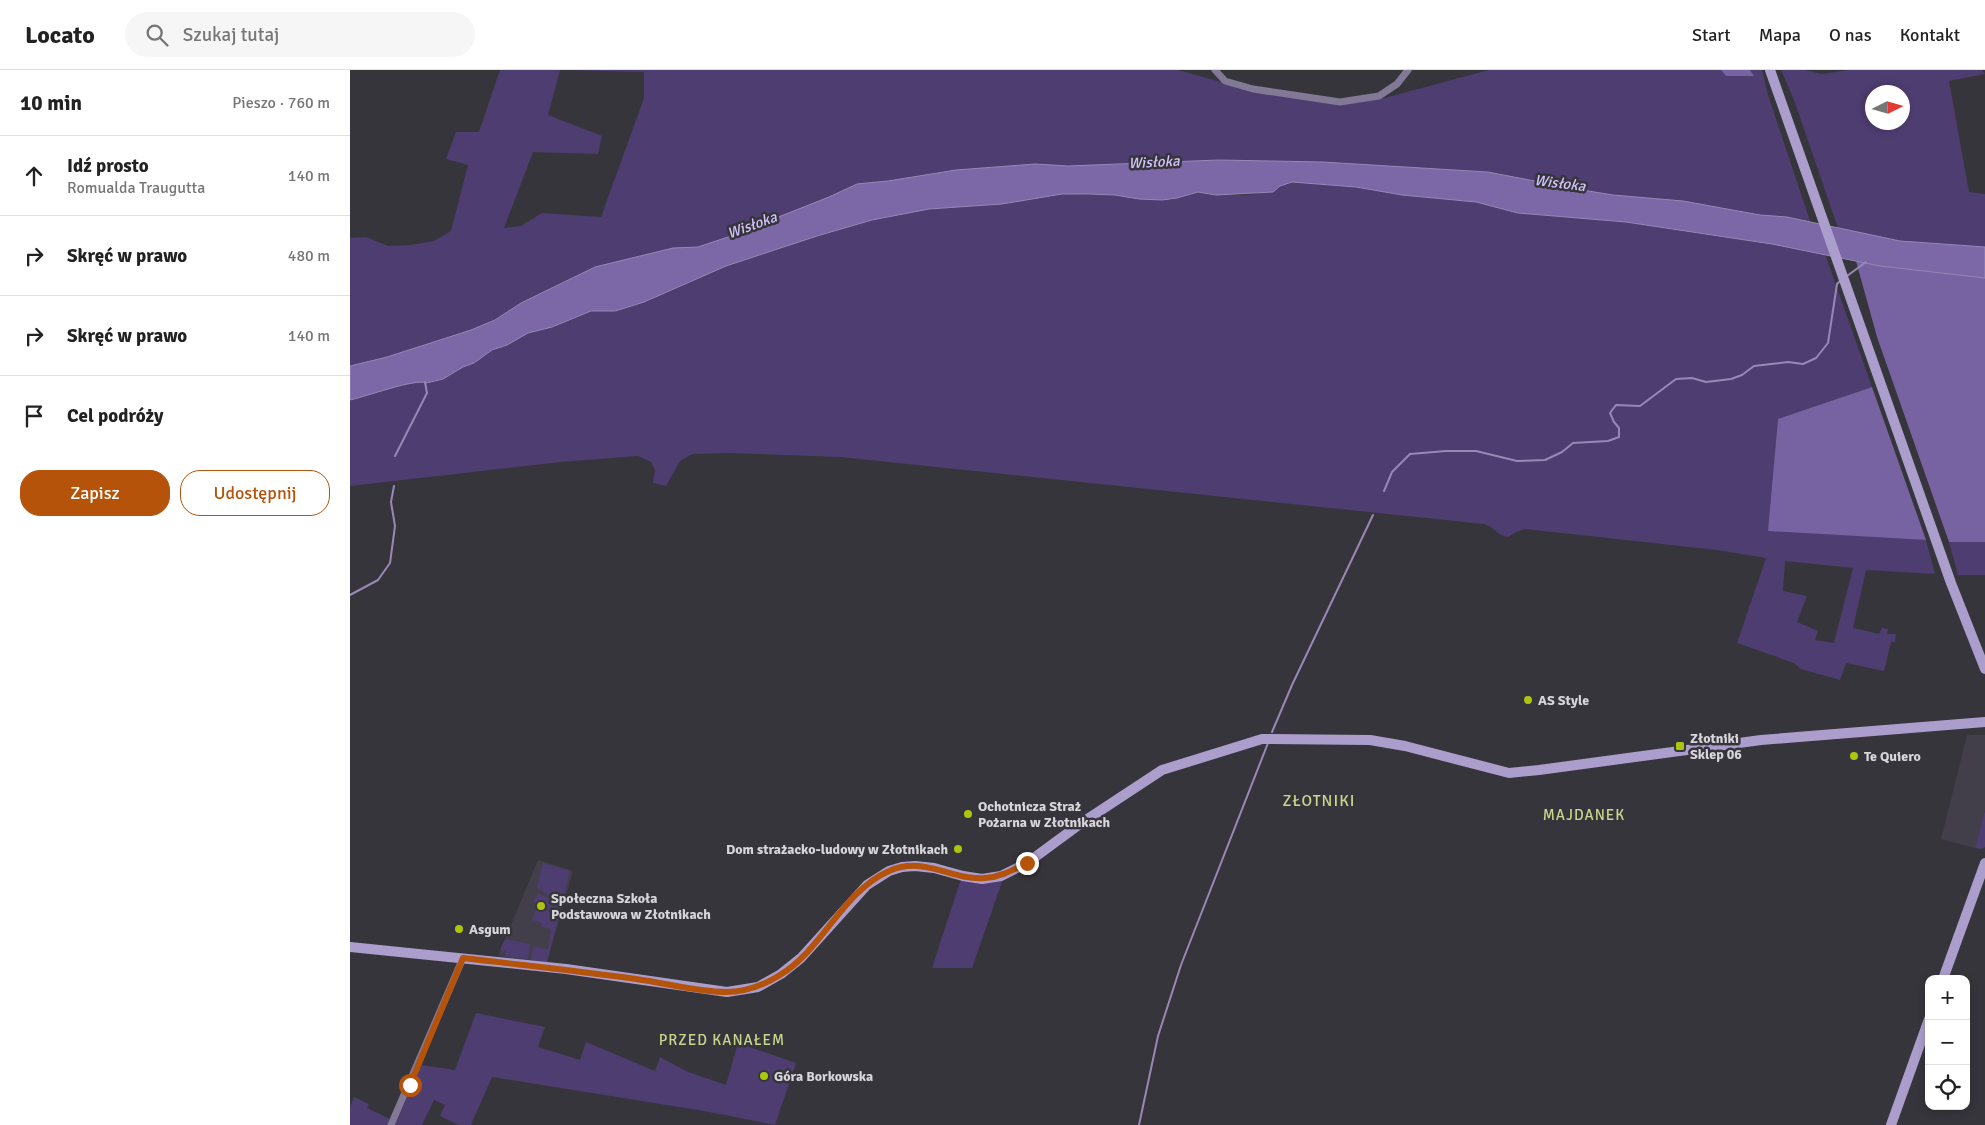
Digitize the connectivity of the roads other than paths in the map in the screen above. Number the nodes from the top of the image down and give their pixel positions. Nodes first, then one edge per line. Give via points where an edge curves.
1 (1215, 70) edge
2 (1408, 70) edge
3 (1770, 70) edge
4 (1985, 669) edge
5 (1985, 722) edge
6 (1985, 863) edge
7 (350, 947) edge
8 (463, 958) junction
9 (1944, 975) edge
10 (1929, 1020) edge
11 (391, 1125) edge
12 (1891, 1125) edge

1 - 2 street via 1225,81 1253,89 1340,102 1379,96 1397,84
3 - 4 street via 1951,583
5 - 8 street via 1761,740 1509,773 1370,740 1262,739 1162,770 1027,863 1001,876 963,876 924,866 889,871 868,885 800,958 758,987 727,992
6 - 9 street
7 - 8 street
8 - 11 street
10 - 12 street

